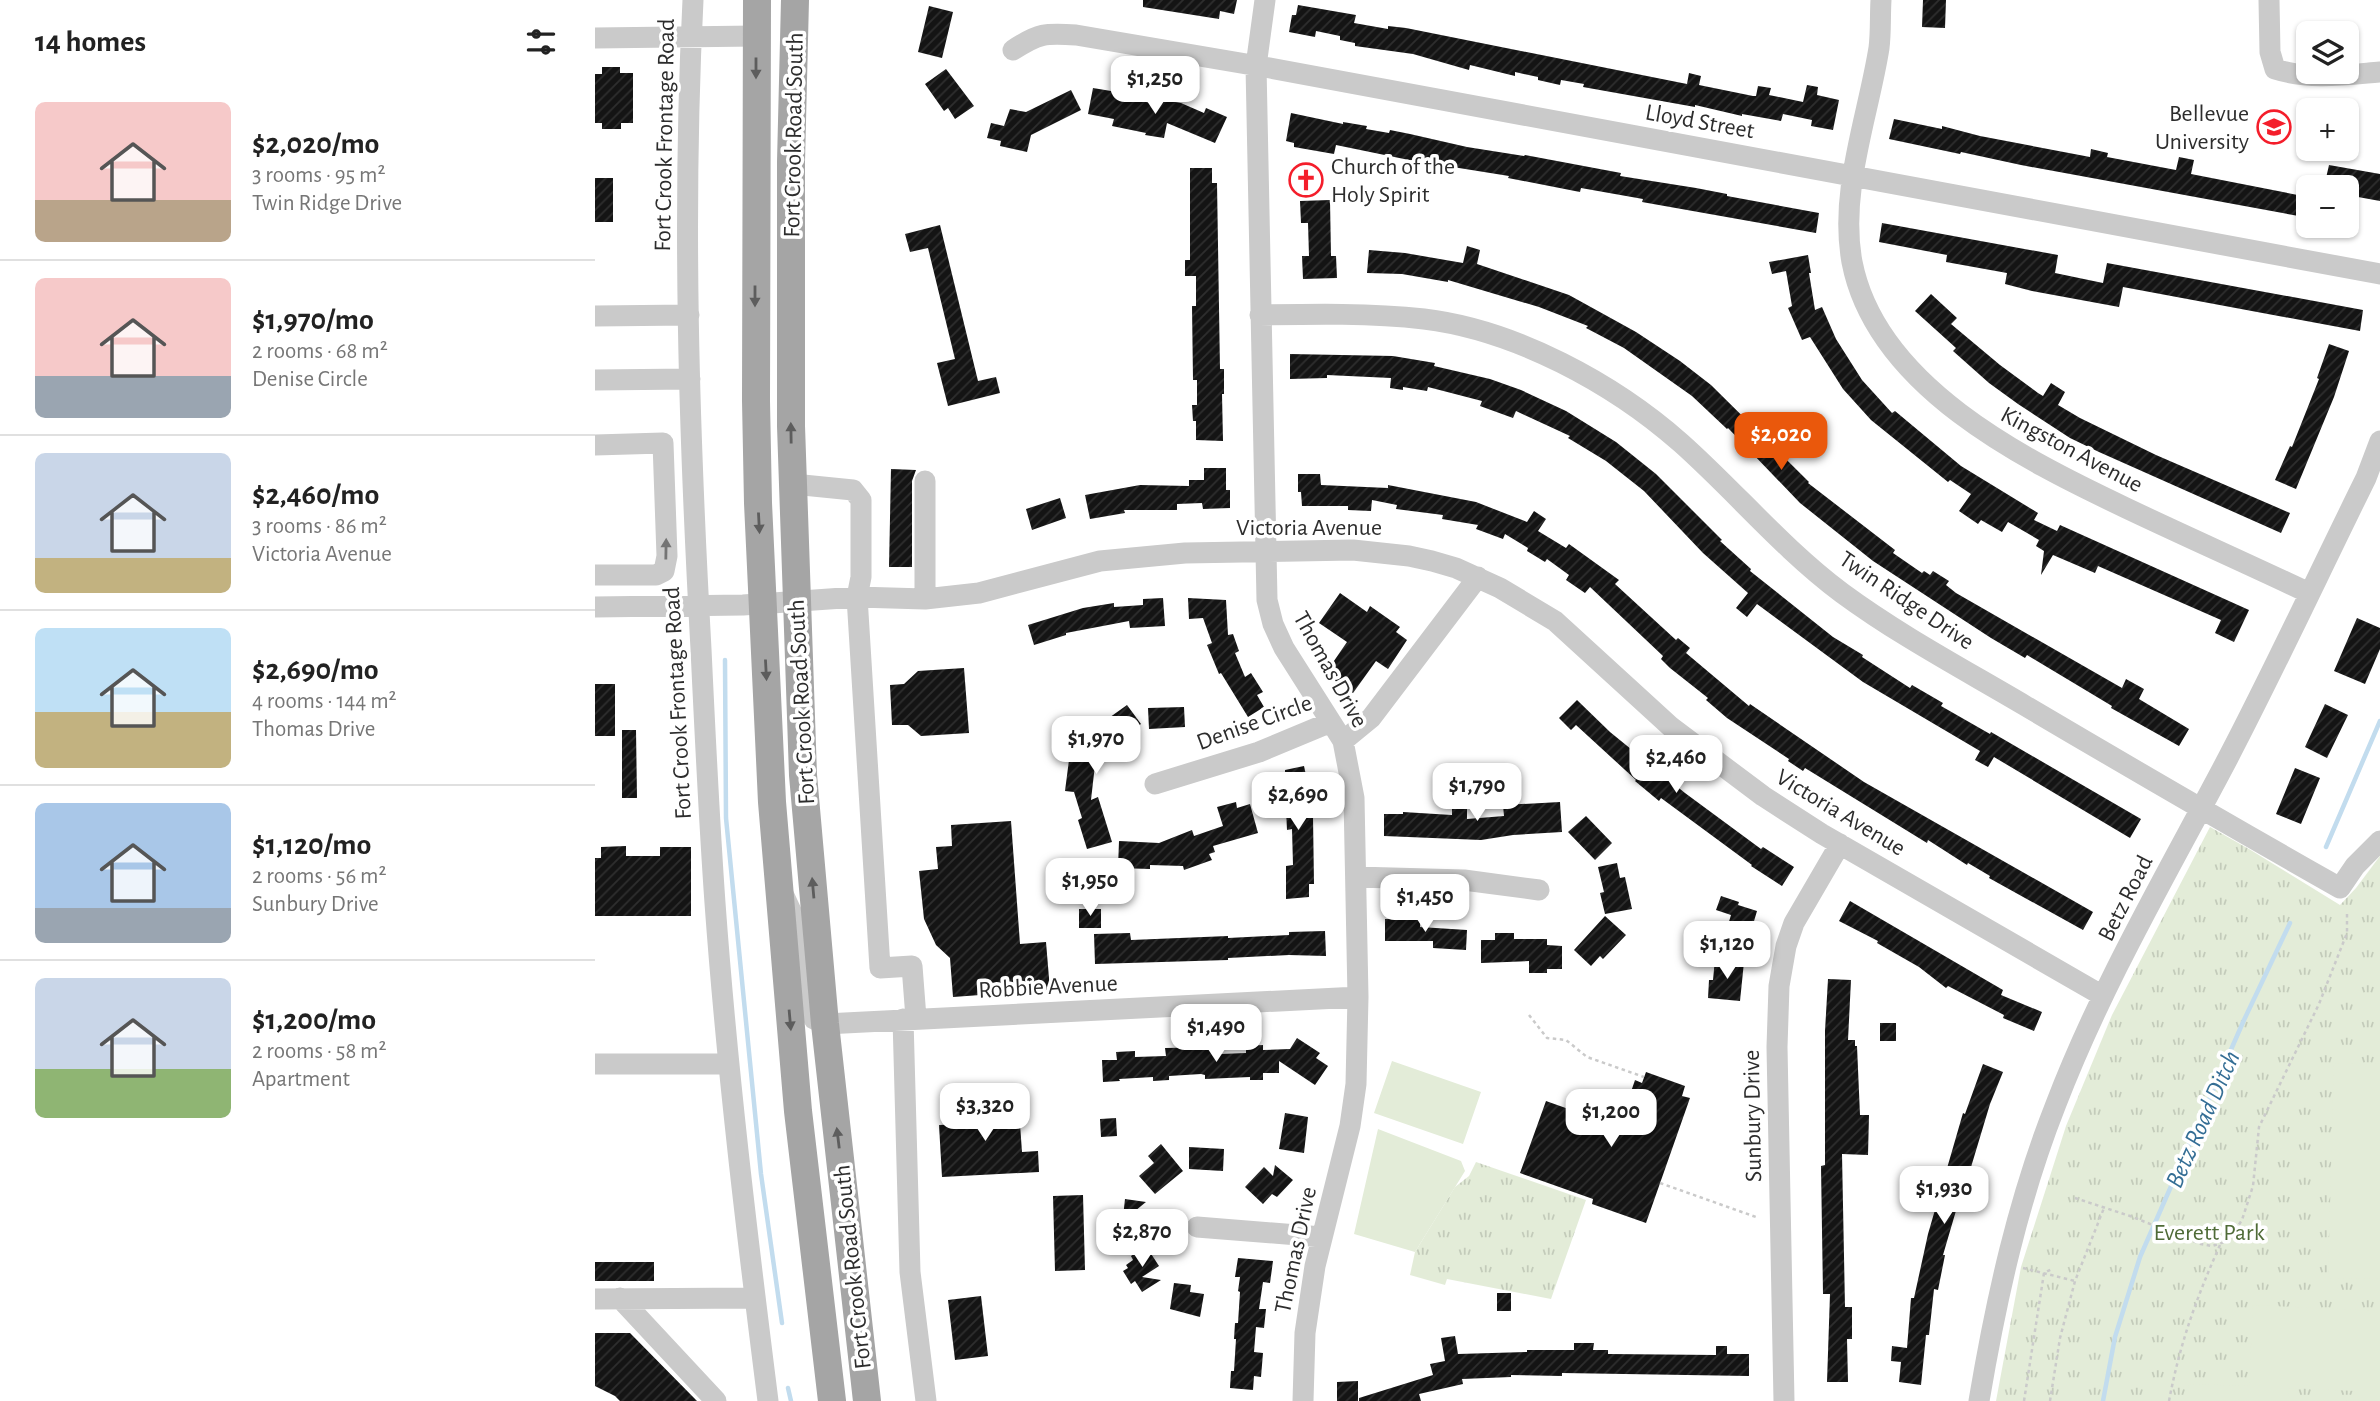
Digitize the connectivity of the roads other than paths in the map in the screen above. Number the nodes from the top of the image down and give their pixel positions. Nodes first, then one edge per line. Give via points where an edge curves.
1 (693, 0) edge
2 (757, 0) edge
3 (795, 0) edge
4 (1265, 0) edge
5 (1881, 0) edge
6 (2269, 0) edge
7 (756, 36) junction
8 (691, 37) junction
9 (595, 38) edge
10 (1013, 50) dead end
11 (1256, 66) junction
12 (2380, 72) edge
13 (1853, 175) junction
14 (2380, 274) edge
15 (689, 314) junction
16 (1260, 315) junction
17 (595, 316) edge
18 (690, 379) junction
19 (595, 380) edge
20 (691, 442) junction
21 (2380, 442) edge
22 (663, 443) junction
23 (595, 445) edge
24 (925, 481) dead end
25 (793, 484) junction
26 (1265, 552) junction
27 (595, 575) edge
28 (1478, 578) junction
29 (2309, 593) junction
30 (857, 597) junction
31 (796, 599) junction
32 (925, 599) junction
33 (764, 602) junction
34 (698, 606) junction
35 (595, 607) edge
36 (1331, 722) junction
37 (1343, 741) junction
38 (1155, 784) dead end
39 (2200, 808) junction
40 (2380, 841) edge
41 (1840, 844) junction
42 (1356, 877) junction
43 (779, 886) junction
44 (1539, 890) dead end
45 (2103, 996) junction
46 (1358, 998) junction
47 (909, 1019) junction
48 (825, 1024) junction
49 (595, 1064) edge
50 (729, 1064) junction
51 (809, 1207) junction
52 (1196, 1227) dead end
53 (1322, 1237) junction
54 (620, 1298) junction
55 (754, 1298) junction
56 (595, 1299) edge
57 (716, 1401) edge
58 (768, 1401) edge
59 (832, 1401) edge
60 (851, 1401) edge
61 (867, 1401) edge
62 (926, 1401) edge
63 (1303, 1401) edge
64 (1784, 1401) edge
65 (1979, 1401) edge

1 - 8 street, Fort Crook Frontage Road
2 - 7 main road, Fort Crook Road South
25 -> 3 main road, Fort Crook Road South
4 - 11 street, Thomas Drive
5 - 13 street, Kingston Avenue via 1879,45
6 - 12 street via 2270,52 2275,69 2296,76 2330,77
7 - 8 street
7 -> 33 main road, Fort Crook Road South via 756,401
8 - 9 street
8 - 15 street, Fort Crook Frontage Road
10 - 11 street, Lloyd Street via 1034,36 1051,33
11 - 13 street, Lloyd Street
11 - 16 street, Thomas Drive
13 - 14 street, Lloyd Street
13 - 29 street, Kingston Avenue via 1849,218 1852,262 1868,309 1919,380 1984,432 2046,470
15 - 17 street
15 - 18 street, Fort Crook Frontage Road
16 - 26 street, Thomas Drive
16 - 39 street, Twin Ridge Drive via 1427,319 1479,331 1594,379 1682,444 1841,592
18 - 19 street
18 - 20 street, Fort Crook Frontage Road
20 - 22 street
20 - 34 street, Fort Crook Frontage Road
21 - 29 street, Betz Road
22 - 23 street
27 -> 22 street via 656,575 664,571
24 - 32 street
25 - 30 street via 853,490 861,500 862,578
25 - 31 main road, Fort Crook Road South
26 - 28 street, Victoria Avenue via 1382,552 1432,561
26 - 32 street, Victoria Avenue via 1100,561 979,593
26 - 36 street, Thomas Drive via 1273,624
28 - 37 street via 1371,719
28 - 41 street, Victoria Avenue via 1555,621 1712,760
29 - 39 street, Betz Road
30 - 31 street, Victoria Avenue
30 - 32 street, Victoria Avenue
30 - 47 street via 880,968 912,967
31 - 33 street, Victoria Avenue
48 -> 31 main road, Fort Crook Road South via 803,775
33 - 34 street, Victoria Avenue
33 -> 43 main road, Fort Crook Road South
34 - 35 street, Victoria Avenue
34 - 50 street, Fort Crook Frontage Road
36 - 37 street, Thomas Drive
36 - 38 street, Denise Circle via 1259,752
37 - 42 street, Thomas Drive via 1354,798
39 - 40 street, Twin Ridge Drive via 2340,888
39 - 45 street, Betz Road
41 - 45 street, Victoria Avenue
41 - 64 street, Sunbury Drive via 1794,923 1779,986
42 - 44 street via 1464,880
42 - 46 street, Thomas Drive
43 - 48 street via 796,922 808,1006 814,1019
43 -> 51 main road, Fort Crook Road South
45 - 65 street, Betz Road via 2055,1106 2026,1190 1993,1321
46 - 47 street, Robbie Avenue
46 - 53 street, Thomas Drive via 1350,1126
47 - 48 street, Robbie Avenue
47 - 62 street via 910,1272
61 -> 48 main road, Fort Crook Road South
49 - 50 street
50 - 55 street, Fort Crook Frontage Road
51 - 59 main road, Fort Crook Road South
51 - 60 main road via 835,1284
52 - 53 street
53 - 63 street, Thomas Drive via 1305,1333
54 - 55 street
54 - 56 street
54 - 57 street
55 - 58 street, Fort Crook Frontage Road

